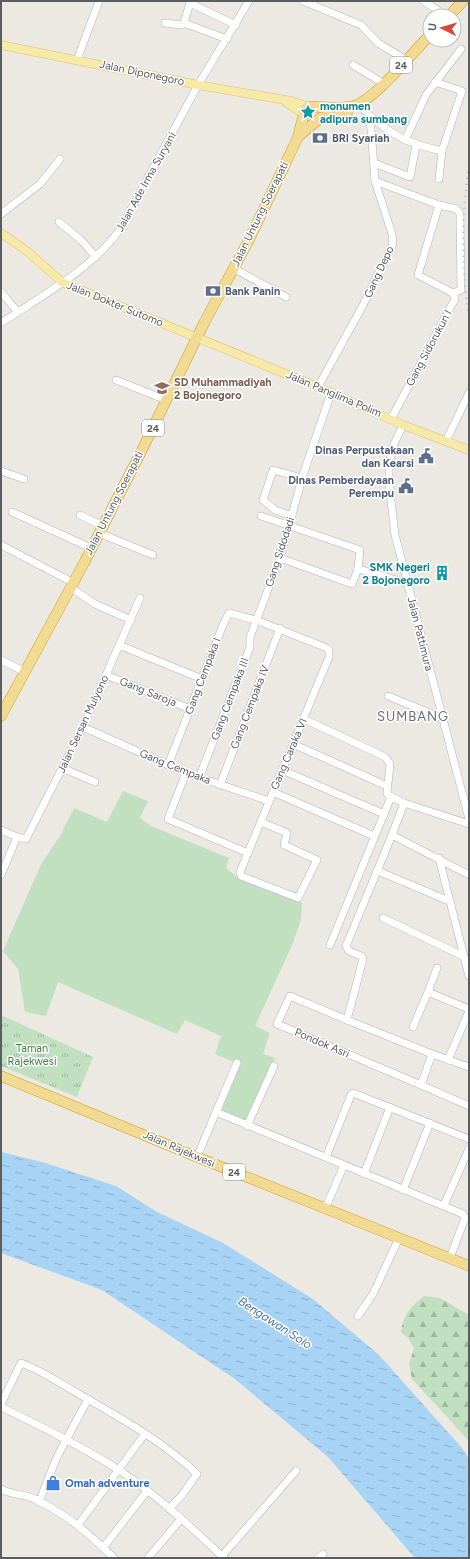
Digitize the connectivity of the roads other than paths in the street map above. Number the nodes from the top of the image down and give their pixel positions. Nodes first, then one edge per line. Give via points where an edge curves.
1 (99, 1) edge
2 (249, 1) edge
3 (303, 1) edge
4 (424, 1) edge
5 (190, 2) edge
6 (434, 8) edge
7 (184, 23) junction
8 (165, 24) dead end
9 (236, 24) junction
10 (227, 38) junction
11 (422, 43) edge
12 (1, 45) edge
13 (461, 49) dead end
14 (78, 60) junction
15 (406, 60) junction
16 (353, 65) dead end
17 (435, 82) junction
18 (383, 83) junction
19 (198, 85) junction
20 (360, 106) junction
21 (309, 109) junction
22 (370, 116) junction
23 (315, 121) junction
24 (298, 137) junction
25 (405, 140) junction
26 (416, 145) junction
27 (442, 151) junction
28 (60, 159) dead end
29 (374, 164) junction
30 (439, 179) dead end
31 (375, 181) junction
32 (439, 204) junction
33 (1, 214) edge
34 (59, 222) dead end
35 (1, 233) edge
36 (96, 257) junction
37 (233, 268) junction
38 (63, 283) junction
39 (1, 292) edge
40 (453, 293) junction
41 (286, 297) dead end
42 (18, 312) junction
43 (1, 323) edge
44 (197, 337) junction
45 (116, 380) dead end
46 (318, 387) junction
47 (331, 393) junction
48 (469, 393) edge
49 (166, 400) junction
50 (391, 419) junction
51 (403, 425) junction
52 (446, 441) junction
53 (469, 450) edge
54 (1, 471) edge
55 (302, 478) junction
56 (24, 479) dead end
57 (12, 512) dead end
58 (80, 515) dead end
59 (261, 516) dead end
60 (292, 516) junction
61 (289, 525) junction
62 (101, 529) junction
63 (1, 545) edge
64 (91, 548) junction
65 (153, 555) dead end
66 (280, 558) junction
67 (358, 569) junction
68 (407, 583) junction
69 (71, 585) junction
70 (140, 598) dead end
71 (131, 620) junction
72 (256, 620) junction
73 (280, 628) junction
74 (119, 645) junction
75 (1, 660) edge
76 (25, 672) junction
77 (106, 675) junction
78 (202, 679) junction
79 (388, 696) dead end
80 (190, 709) junction
81 (1, 716) edge
82 (442, 718) junction
83 (304, 719) junction
84 (83, 727) junction
85 (293, 744) junction
86 (168, 765) junction
87 (62, 768) junction
88 (282, 770) junction
89 (186, 773) junction
90 (199, 778) junction
91 (95, 782) dead end
92 (220, 785) junction
93 (388, 786) junction
94 (273, 792) junction
95 (391, 797) junction
96 (269, 801) junction
97 (404, 803) junction
98 (384, 814) junction
99 (469, 819) edge
100 (262, 822) junction
101 (469, 824) edge
102 (1, 830) edge
103 (392, 834) junction
104 (374, 836) junction
105 (17, 837) junction
106 (248, 853) junction
107 (439, 858) junction
108 (378, 871) junction
109 (1, 875) edge
110 (469, 875) edge
111 (449, 901) junction
112 (383, 918) dead end
113 (330, 945) dead end
114 (463, 956) junction
115 (438, 968) dead end
116 (469, 976) edge
117 (428, 992) junction
118 (469, 1010) edge
119 (347, 1020) junction
120 (413, 1026) dead end
121 (432, 1054) junction
122 (448, 1060) junction
123 (237, 1063) dead end
124 (274, 1066) dead end
125 (469, 1067) edge
126 (1, 1076) edge
127 (421, 1085) junction
128 (469, 1106) edge
129 (390, 1107) junction
130 (216, 1112) junction
131 (430, 1122) junction
132 (247, 1126) junction
133 (469, 1139) edge
134 (469, 1149) edge
135 (197, 1157) junction
136 (326, 1157) junction
137 (344, 1165) junction
138 (364, 1174) junction
139 (404, 1190) junction
140 (444, 1205) junction
141 (325, 1209) junction
142 (399, 1238) junction
143 (450, 1258) junction
144 (469, 1266) edge
145 (358, 1316) dead end
146 (88, 1399) junction
147 (1, 1404) edge
148 (1, 1407) edge
149 (144, 1435) junction
150 (66, 1439) junction
151 (119, 1470) junction
152 (296, 1471) dead end
153 (1, 1489) edge
154 (147, 1491) junction
155 (39, 1502) junction
156 (169, 1509) junction
157 (181, 1519) junction
158 (78, 1525) junction
159 (103, 1548) junction
160 (223, 1557) edge
161 (114, 1558) edge
162 (148, 1558) edge

1 - 14 street
2 - 9 street, Jalan Ade Irma Suryani
3 - 15 street via 361,25 378,43
4 - 6 street
5 - 7 street
5 - 9 street
7 - 8 street
7 - 10 street
9 - 10 street, Jalan Ade Irma Suryani
10 - 19 street, Jalan Ade Irma Suryani
11 - 15 highway, 24
12 - 14 main road, Jalan Diponegoro
13 - 17 street
14 - 19 main road, Jalan Diponegoro
15 - 18 highway, 24
16 - 18 street
17 - 25 street via 426,95
17 - 27 street via 462,90
18 - 20 highway, 24
19 - 21 main road, Jalan Diponegoro via 284,100
19 - 36 street, Jalan Ade Irma Suryani via 121,228
20 - 21 highway, 24
20 - 22 street
20 - 23 highway, 24 via 354,112 325,116
21 - 23 highway via 319,112
21 - 23 highway via 306,120
21 - 24 highway, 24
22 - 25 street
22 - 29 street, Gang Depo
23 - 24 highway, 24
24 - 37 highway, Jalan Untung Soerapati / 24
25 - 26 street
26 - 27 street
26 - 29 street via 410,177
27 - 30 street
28 - 33 street via 40,184
29 - 31 street, Gang Depo
31 - 32 street
31 - 46 street, Gang Depo via 392,234 392,250
32 - 40 street, Gang Sidorukun I via 456,208 460,214 461,290
32 - 40 street via 418,275
34 - 36 street via 81,240
35 - 38 main road, Jalan Dokter Sutomo via 28,252
36 - 38 street, Jalan Ade Irma Suryani
37 - 41 street
37 - 44 highway, Jalan Untung Soerapati / 24
38 - 42 street, Jalan Ade Irma Suryani
38 - 44 main road, Jalan Dokter Sutomo
39 - 42 street
40 - 50 street, Gang Sidorukun I via 454,300
42 - 43 street, Jalan Ade Irma Suryani
44 - 46 main road, Jalan Panglima Polim
44 - 49 highway, Jalan Untung Soerapati / 24
45 - 49 street
46 - 47 main road, Jalan Panglima Polim
47 - 50 main road, Jalan Panglima Polim
47 - 55 street, Gang Sidodadi
48 - 52 street
49 - 62 highway, Jalan Untung Soerapati / 24
50 - 51 main road, Jalan Panglima Polim
51 - 52 main road, Jalan Panglima Polim
51 - 68 street, Jalan Pattimura via 390,454 389,483 395,535
52 - 53 main road, Jalan Panglima Polim
54 - 56 street
55 - 60 street, Gang Sidodadi
55 - 60 street via 273,469 263,500 276,510
57 - 64 street
58 - 62 street
59 - 61 street
60 - 61 street, Gang Sidodadi
61 - 66 street, Gang Sidodadi
61 - 67 street via 360,550
62 - 64 highway, Jalan Untung Soerapati / 24
62 - 65 street
63 - 69 street
64 - 69 highway, Jalan Untung Soerapati / 24
66 - 67 street via 352,584
66 - 72 street, Gang Sidodadi
67 - 68 street
68 - 82 street, Jalan Pattimura
69 - 71 street via 95,604
69 - 76 highway, Jalan Untung Soerapati / 24
70 - 71 street, Jalan Sersan Mulyono
71 - 74 street, Jalan Sersan Mulyono
72 - 73 street, Gang Caraka VI
72 - 78 street, Gang Cempaka I via 232,613 227,615
72 - 90 street, Gang Cempaka III via 250,636 250,647
73 - 83 street, Gang Caraka VI via 329,650 329,657
73 - 92 street, Gang Cempaka IV
74 - 77 street, Jalan Sersan Mulyono
74 - 78 street
75 - 76 street
76 - 81 highway, Jalan Untung Soerapati / 24
77 - 80 street, Gang Saroja
77 - 84 street, Jalan Sersan Mulyono
78 - 80 street, Gang Cempaka I
79 - 82 street
80 - 86 street, Gang Cempaka I
82 - 99 street, Jalan Pattimura
83 - 85 street, Gang Caraka VI
83 - 93 street via 385,756 390,764
84 - 86 street, Gang Cempaka
84 - 87 street, Jalan Sersan Mulyono
85 - 88 street, Gang Caraka VI
85 - 93 street
86 - 89 street, Gang Cempaka
87 - 91 street
87 - 105 street, Jalan Sersan Mulyono via 26,839
88 - 94 street, Gang Caraka VI
88 - 98 street
89 - 90 street, Gang Cempaka
89 - 106 street via 168,819
90 - 92 street, Gang Cempaka
92 - 96 street, Gang Cempaka
93 - 95 street via 387,792
94 - 96 street, Gang Caraka VI
94 - 104 street
95 - 97 street
95 - 98 street
96 - 100 street, Gang Caraka VI
97 - 101 street
97 - 103 street
98 - 104 street
100 - 106 street, Gang Caraka VI
100 - 106 street, Gang Caraka VI via 287,833 284,845 317,860 300,897 295,898 241,876 240,872
102 - 105 street
103 - 107 street
103 - 108 street
104 - 113 street
105 - 109 street
107 - 110 street
107 - 111 street
108 - 111 street
108 - 119 street via 346,946 363,960
111 - 114 street
112 - 114 street
114 - 116 street
115 - 117 street
117 - 118 street
117 - 120 street
118 - 122 street
119 - 121 street, Pondok Asri
119 - 127 street, Pondok Asri via 290,996 277,1024
121 - 122 street, Pondok Asri
121 - 127 street
122 - 125 street, Pondok Asri
123 - 130 street
124 - 132 street
126 - 135 highway, Jalan Rajekwesi / 24
127 - 128 street
129 - 131 street
129 - 136 street via 352,1093
129 - 138 street
130 - 132 street
130 - 135 street
131 - 133 street
131 - 139 street
132 - 136 street
134 - 140 street
135 - 141 highway, Jalan Rajekwesi / 24
136 - 137 street
137 - 138 street
137 - 141 street
138 - 139 street
139 - 140 street
140 - 143 street via 463,1214 465,1218
141 - 142 highway, Jalan Rajekwesi / 24
142 - 143 highway, Jalan Rajekwesi / 24
142 - 145 street via 373,1294
143 - 144 highway, Jalan Rajekwesi / 24
146 - 147 street via 21,1363
146 - 149 street
146 - 150 street
148 - 150 street
149 - 151 street
149 - 156 street via 197,1474
150 - 151 street
150 - 155 street
151 - 154 street
151 - 158 street
152 - 160 street
153 - 155 street
154 - 156 street
154 - 159 street
155 - 158 street
156 - 157 street
157 - 160 street
157 - 162 street
158 - 159 street
159 - 161 street

